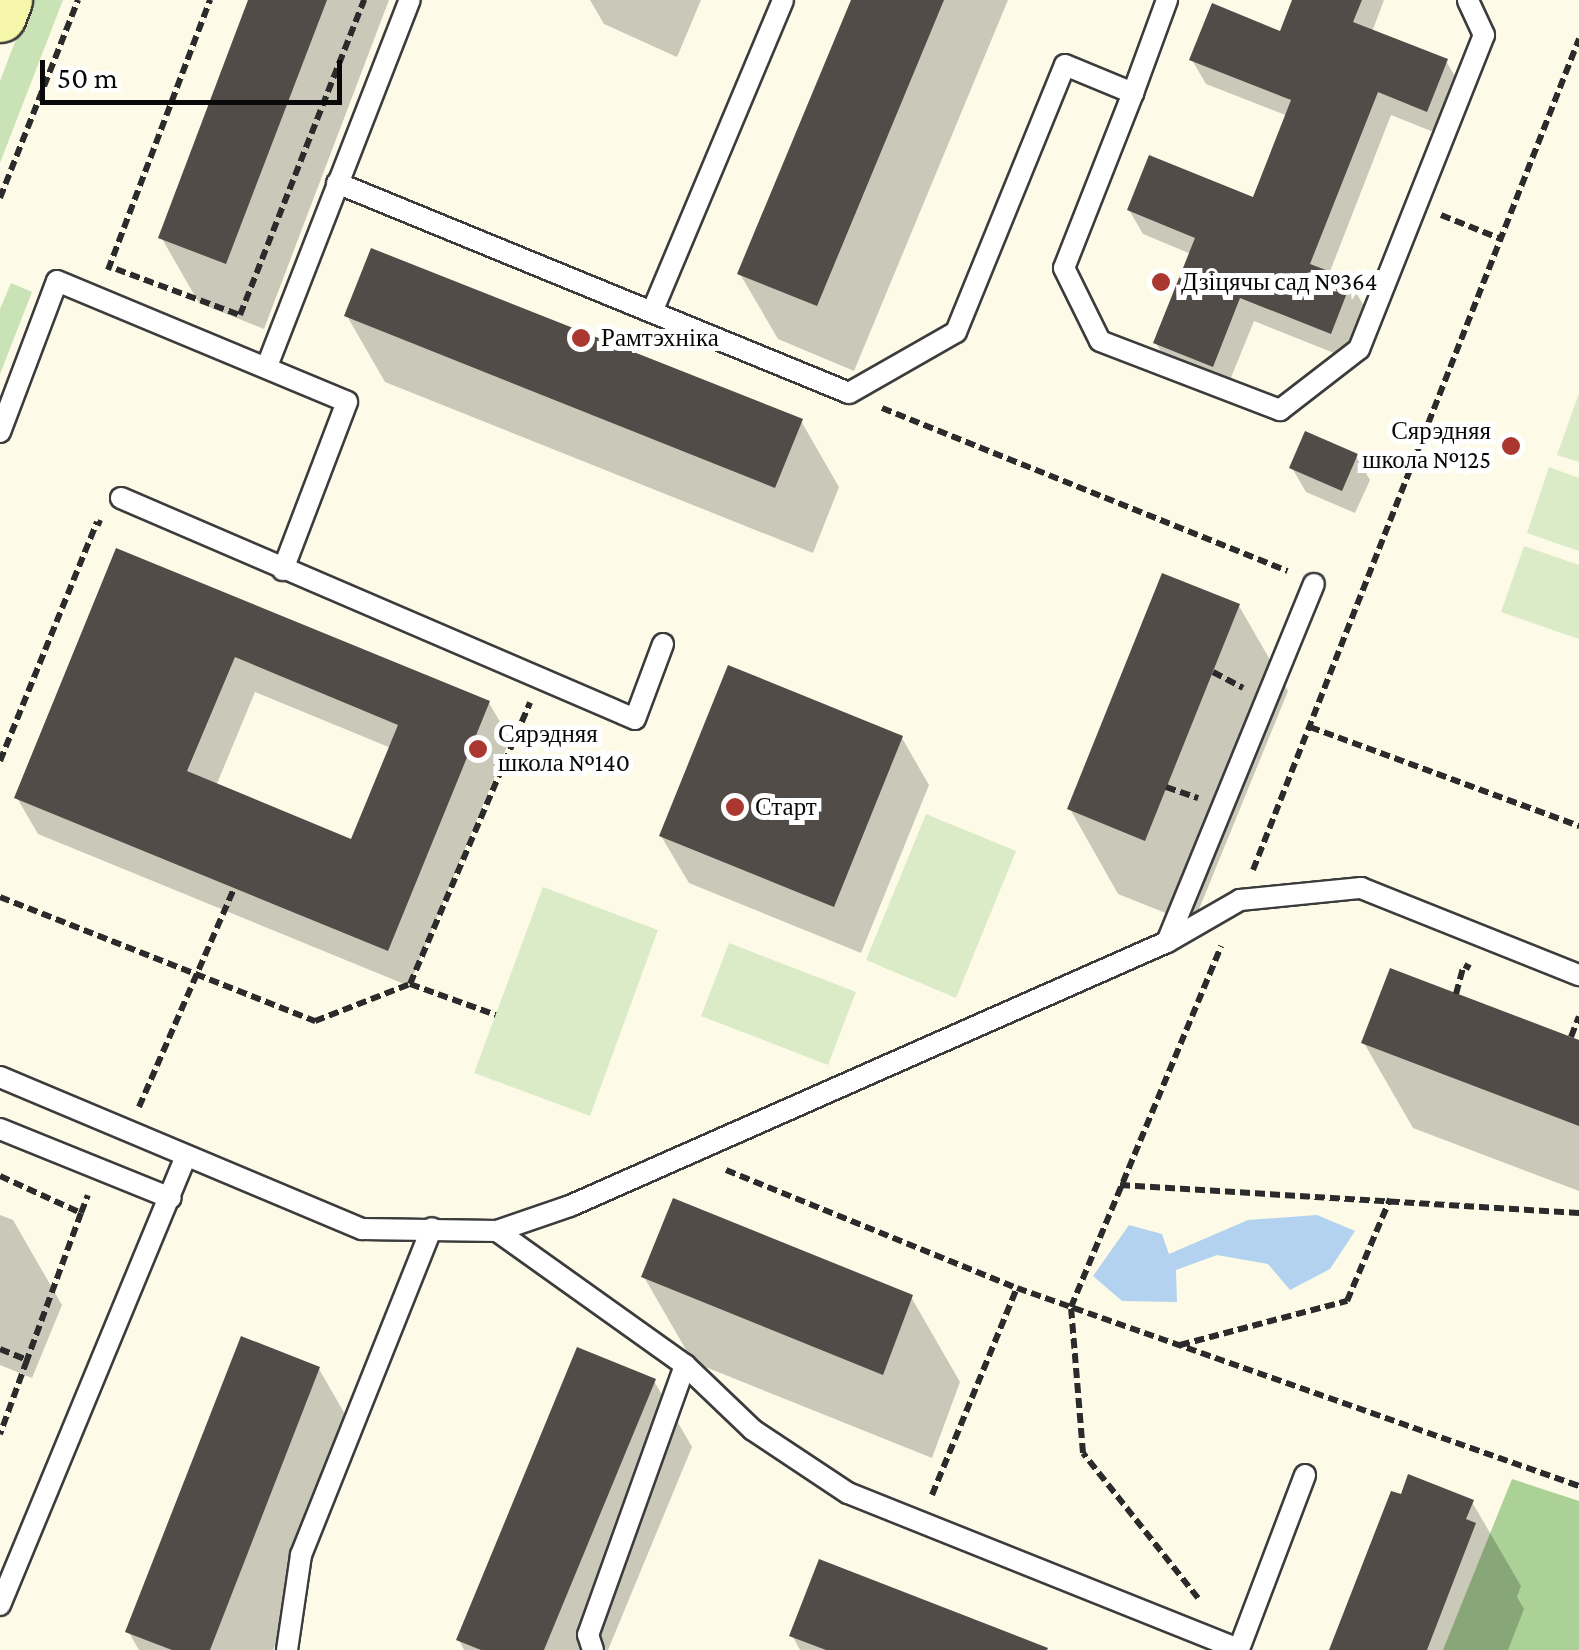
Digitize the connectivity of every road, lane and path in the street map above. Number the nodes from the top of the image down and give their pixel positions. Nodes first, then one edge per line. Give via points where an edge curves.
1 (6, 0) edge
2 (78, 0) edge
3 (210, 0) edge
4 (364, 0) edge
5 (410, 0) edge
6 (783, 0) edge
7 (1168, 0) edge
8 (1468, 0) edge
9 (0, 16) edge
10 (1578, 44) edge
11 (1133, 93) junction
12 (337, 183) junction
13 (0, 198) edge
14 (1417, 204) junction
15 (1502, 239) junction
16 (110, 266) junction
17 (98, 298) junction
18 (652, 312) junction
19 (267, 366) junction
20 (922, 426) dead end
21 (0, 432) edge
22 (120, 498) dead end
23 (115, 529) dead end
24 (1372, 568) dead end
25 (282, 570) junction
26 (1314, 584) dead end
27 (1286, 589) dead end
28 (664, 644) dead end
29 (1213, 672) dead end
30 (1251, 672) dead end
31 (1244, 688) junction
32 (514, 692) dead end
33 (1236, 706) dead end
34 (1310, 727) dead end
35 (0, 761) edge
36 (1206, 780) dead end
37 (1166, 787) dead end
38 (1198, 798) junction
39 (1192, 813) dead end
40 (1579, 826) edge
41 (234, 888) dead end
42 (0, 897) edge
43 (1167, 942) junction
44 (1480, 972) dead end
45 (1579, 974) edge
46 (191, 976) junction
47 (410, 984) junction
48 (1456, 994) dead end
49 (496, 1015) dead end
50 (1579, 1016) edge
51 (1570, 1037) dead end
52 (0, 1078) edge
53 (140, 1105) dead end
54 (0, 1129) edge
55 (683, 1153) junction
56 (186, 1156) junction
57 (0, 1176) edge
58 (1120, 1185) dead end
59 (170, 1198) junction
60 (1390, 1199) junction
61 (1579, 1212) edge
62 (432, 1228) junction
63 (498, 1231) junction
64 (1017, 1288) junction
65 (1071, 1307) junction
66 (1179, 1346) junction
67 (0, 1349) edge
68 (27, 1360) junction
69 (685, 1364) junction
70 (0, 1434) edge
71 (1305, 1475) dead end
72 (1579, 1486) edge
73 (920, 1524) junction
74 (5, 1579) edge
75 (0, 1605) edge
76 (287, 1650) edge
77 (593, 1650) edge
78 (1238, 1650) edge

1 - 9 main road
2 - 13 path
3 - 16 path
4 - 16 path via 240,315
5 - 12 lane
6 - 18 lane
7 - 11 lane
8 - 14 lane via 1484,35
10 - 15 path
11 - 14 lane via 1064,268 1100,340 1280,410 1359,349
11 - 18 lane via 1064,66 956,332 849,393
12 - 18 lane
12 - 19 lane
14 - 15 path
15 - 24 path
16 - 17 path
17 - 19 lane
17 - 21 lane via 56,281
19 - 25 lane via 347,402
20 - 27 path via 1293,572
22 - 25 lane
23 - 35 path via 97,522
25 - 28 lane via 635,719
26 - 43 lane
29 - 31 path
30 - 31 path
31 - 33 path
32 - 47 path via 532,699
34 - 40 path
36 - 38 path
37 - 38 path
38 - 39 path
41 - 46 path
42 - 46 path
43 - 45 lane via 1240,900 1361,888
43 - 55 lane
44 - 48 path via 1464,966
46 - 47 path via 315,1021
46 - 53 path
47 - 49 path
50 - 51 path
52 - 56 lane
54 - 59 lane
55 - 63 lane
55 - 64 path
56 - 59 lane
56 - 62 lane via 362,1229
57 - 68 path via 81,1213
58 - 60 path
59 - 74 lane
60 - 61 path
60 - 66 path via 1347,1302
62 - 63 lane
62 - 76 lane via 301,1555
63 - 69 lane
64 - 65 path
64 - 73 path
65 - 66 path
65 - 78 path via 1084,1453
66 - 72 path
67 - 68 path
68 - 70 path
69 - 73 lane via 769,1440 848,1494
69 - 77 lane via 588,1635
71 - 78 lane
73 - 78 lane
74 - 75 lane

